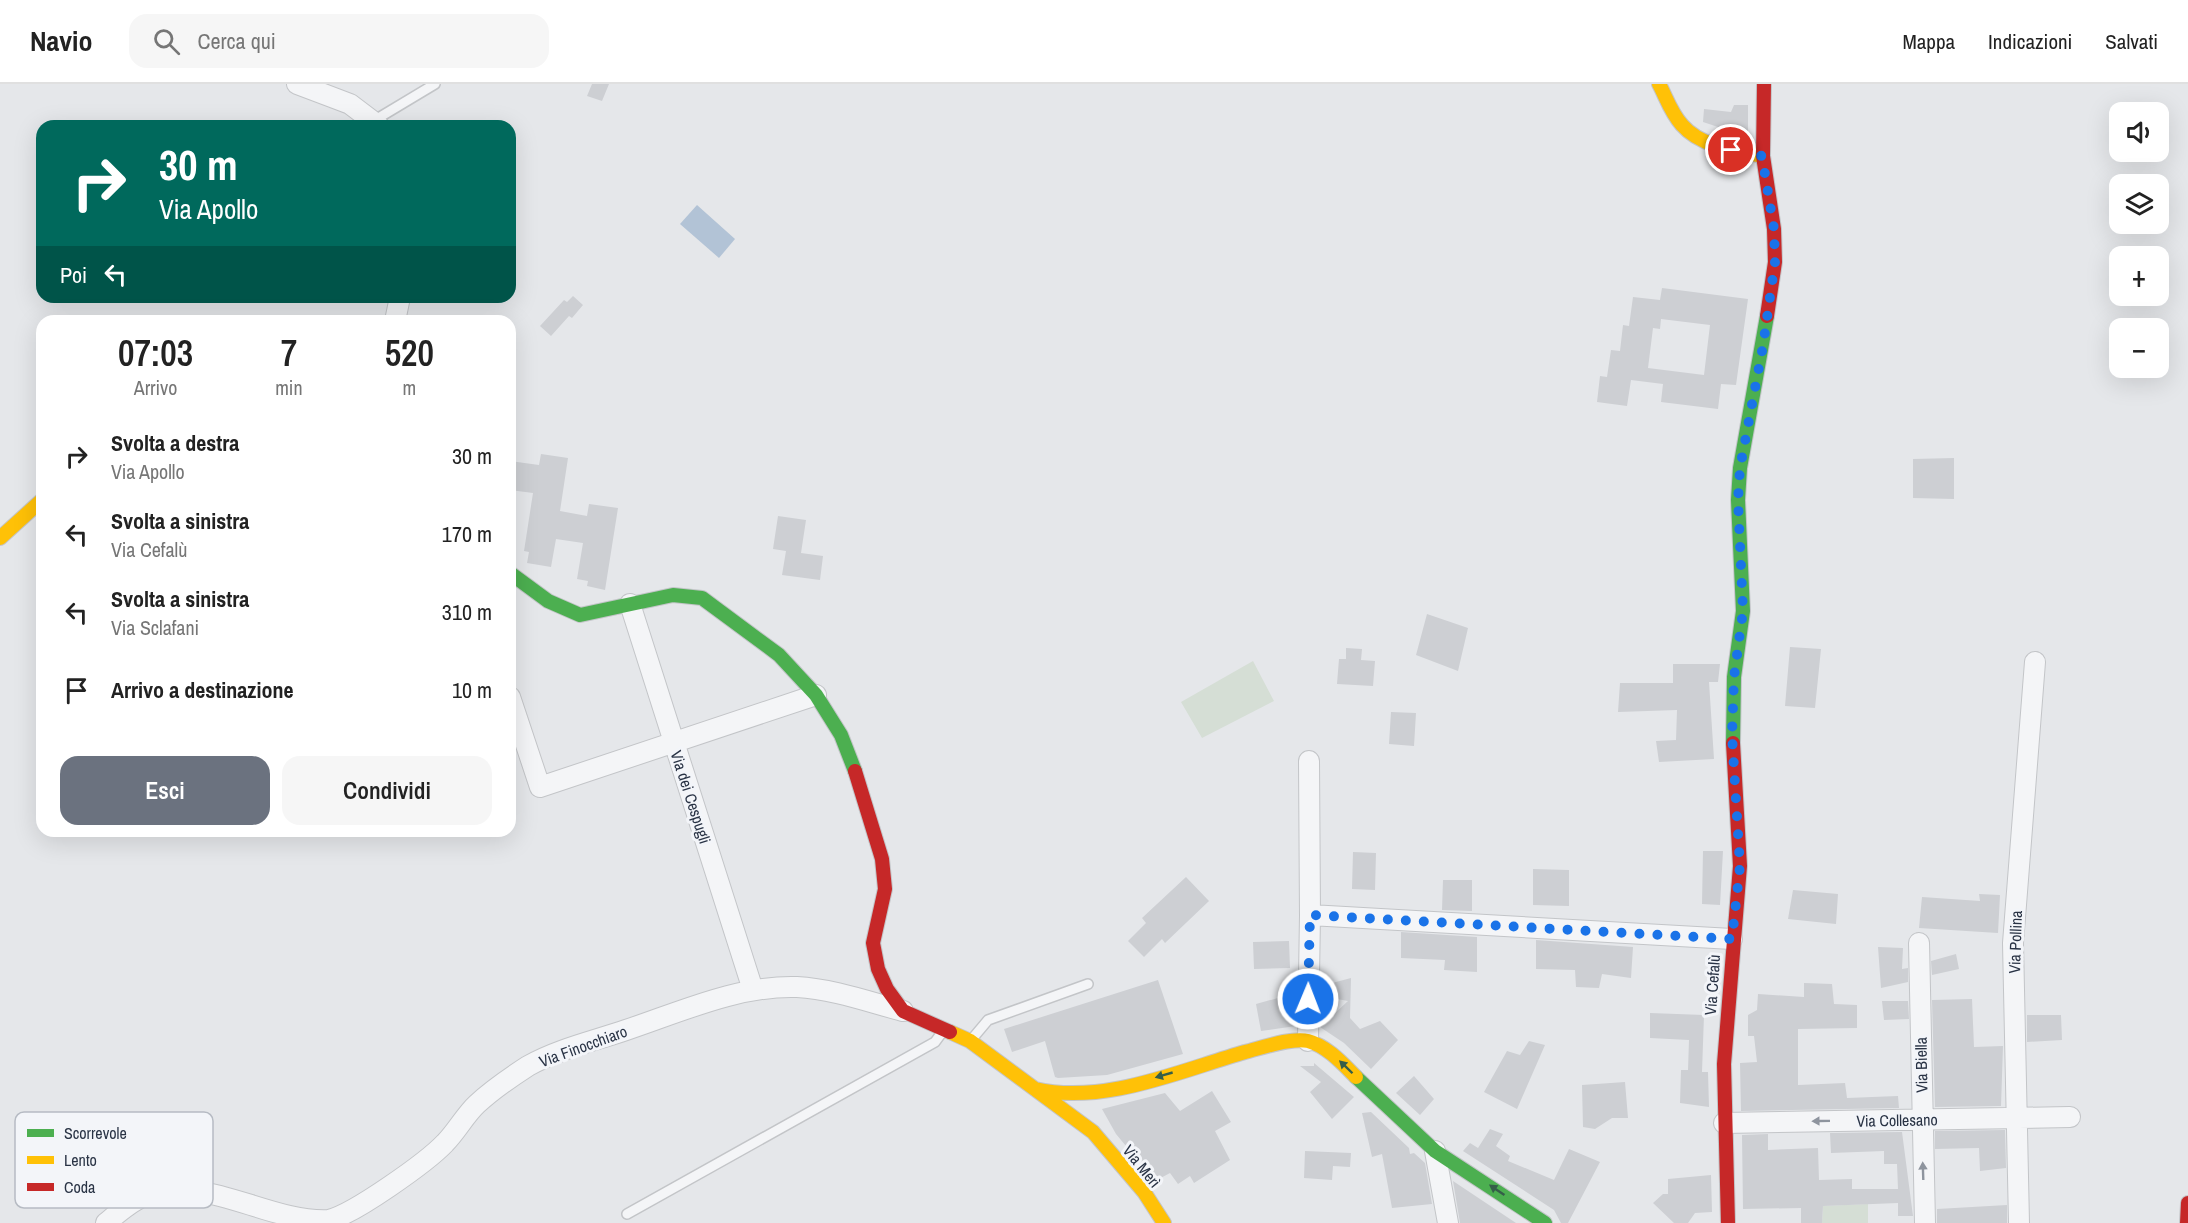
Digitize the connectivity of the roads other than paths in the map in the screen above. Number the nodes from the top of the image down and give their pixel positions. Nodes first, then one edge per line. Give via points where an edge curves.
1 (297, 84) edge
2 (435, 84) edge
3 (1659, 84) edge
4 (1764, 84) edge
5 (373, 120) edge
6 (381, 120) edge
7 (1762, 156) junction
8 (36, 505) edge
9 (0, 538) edge
10 (516, 577) edge
11 (630, 604) junction
12 (2035, 662) dead end
13 (816, 695) junction
14 (516, 715) edge
15 (674, 744) junction
16 (1309, 761) dead end
17 (1310, 915) junction
18 (1732, 939) junction
19 (1919, 943) dead end
20 (1088, 984) dead end
21 (753, 990) junction
22 (903, 1011) junction
23 (944, 1029) junction
24 (970, 1041) junction
25 (1308, 1041) junction
26 (1032, 1088) junction
27 (1113, 1090) junction
28 (2070, 1117) dead end
29 (2017, 1118) junction
30 (1922, 1119) junction
31 (1724, 1123) junction
32 (1093, 1132) junction
33 (1435, 1151) junction
34 (213, 1198) edge
35 (2188, 1203) edge
36 (127, 1208) edge
37 (627, 1214) dead end
38 (1728, 1217) edge
39 (106, 1223) edge
40 (1164, 1223) edge
41 (1448, 1223) edge
42 (1545, 1223) edge
43 (1925, 1223) edge
44 (2019, 1223) edge
45 (2187, 1223) edge

1 - 5 street via 350,104
2 - 6 lane
3 - 7 main road via 1685,128 1703,140
4 - 7 main road, Via Cefalù
7 - 18 main road, Via Cefalù via 1774,229 1775,262 1740,468 1743,611 1734,677 1732,735 1740,866
8 - 9 main road
10 - 11 main road via 548,601 580,615
11 - 13 main road via 673,595 702,598 779,655
11 - 15 street, Via dei Cespugli
12 - 29 street, Via Pollina via 2013,943
13 - 15 street
13 - 22 main road via 841,735 882,859 885,889 873,943 878,969
14 - 15 street via 540,787
15 - 21 street, Via dei Cespugli
16 - 17 street
17 - 18 street
17 - 25 street
18 - 31 main road, Via Cefalù
19 - 30 street, Via Biella
20 - 24 lane via 988,1020
21 - 22 street, Via Finocchiaro via 797,987 846,995
21 - 34 street, Via Finocchiaro via 562,1051 529,1066 476,1105 424,1163 328,1220 280,1221
22 - 23 main road, Via Merì
23 - 24 main road, Via Merì
23 - 37 lane via 935,1042
24 - 26 main road, Via Merì
25 -> 27 main road via 1274,1044
33 -> 25 main road via 1333,1054
26 - 27 main road via 1058,1094
26 - 32 main road, Via Merì
27 - 32 main road via 1095,1101 1090,1111
28 - 29 street, Via Collesano
29 - 30 street, Via Collesano
29 - 44 street, Via Pollina
30 -> 31 street, Via Collesano
43 -> 30 street, Via Biella
31 - 38 main road, Via Cefalù
32 - 40 main road, Via Merì
33 - 41 street
42 -> 33 main road
35 - 45 main road
36 - 39 street, Via Finocchiaro

